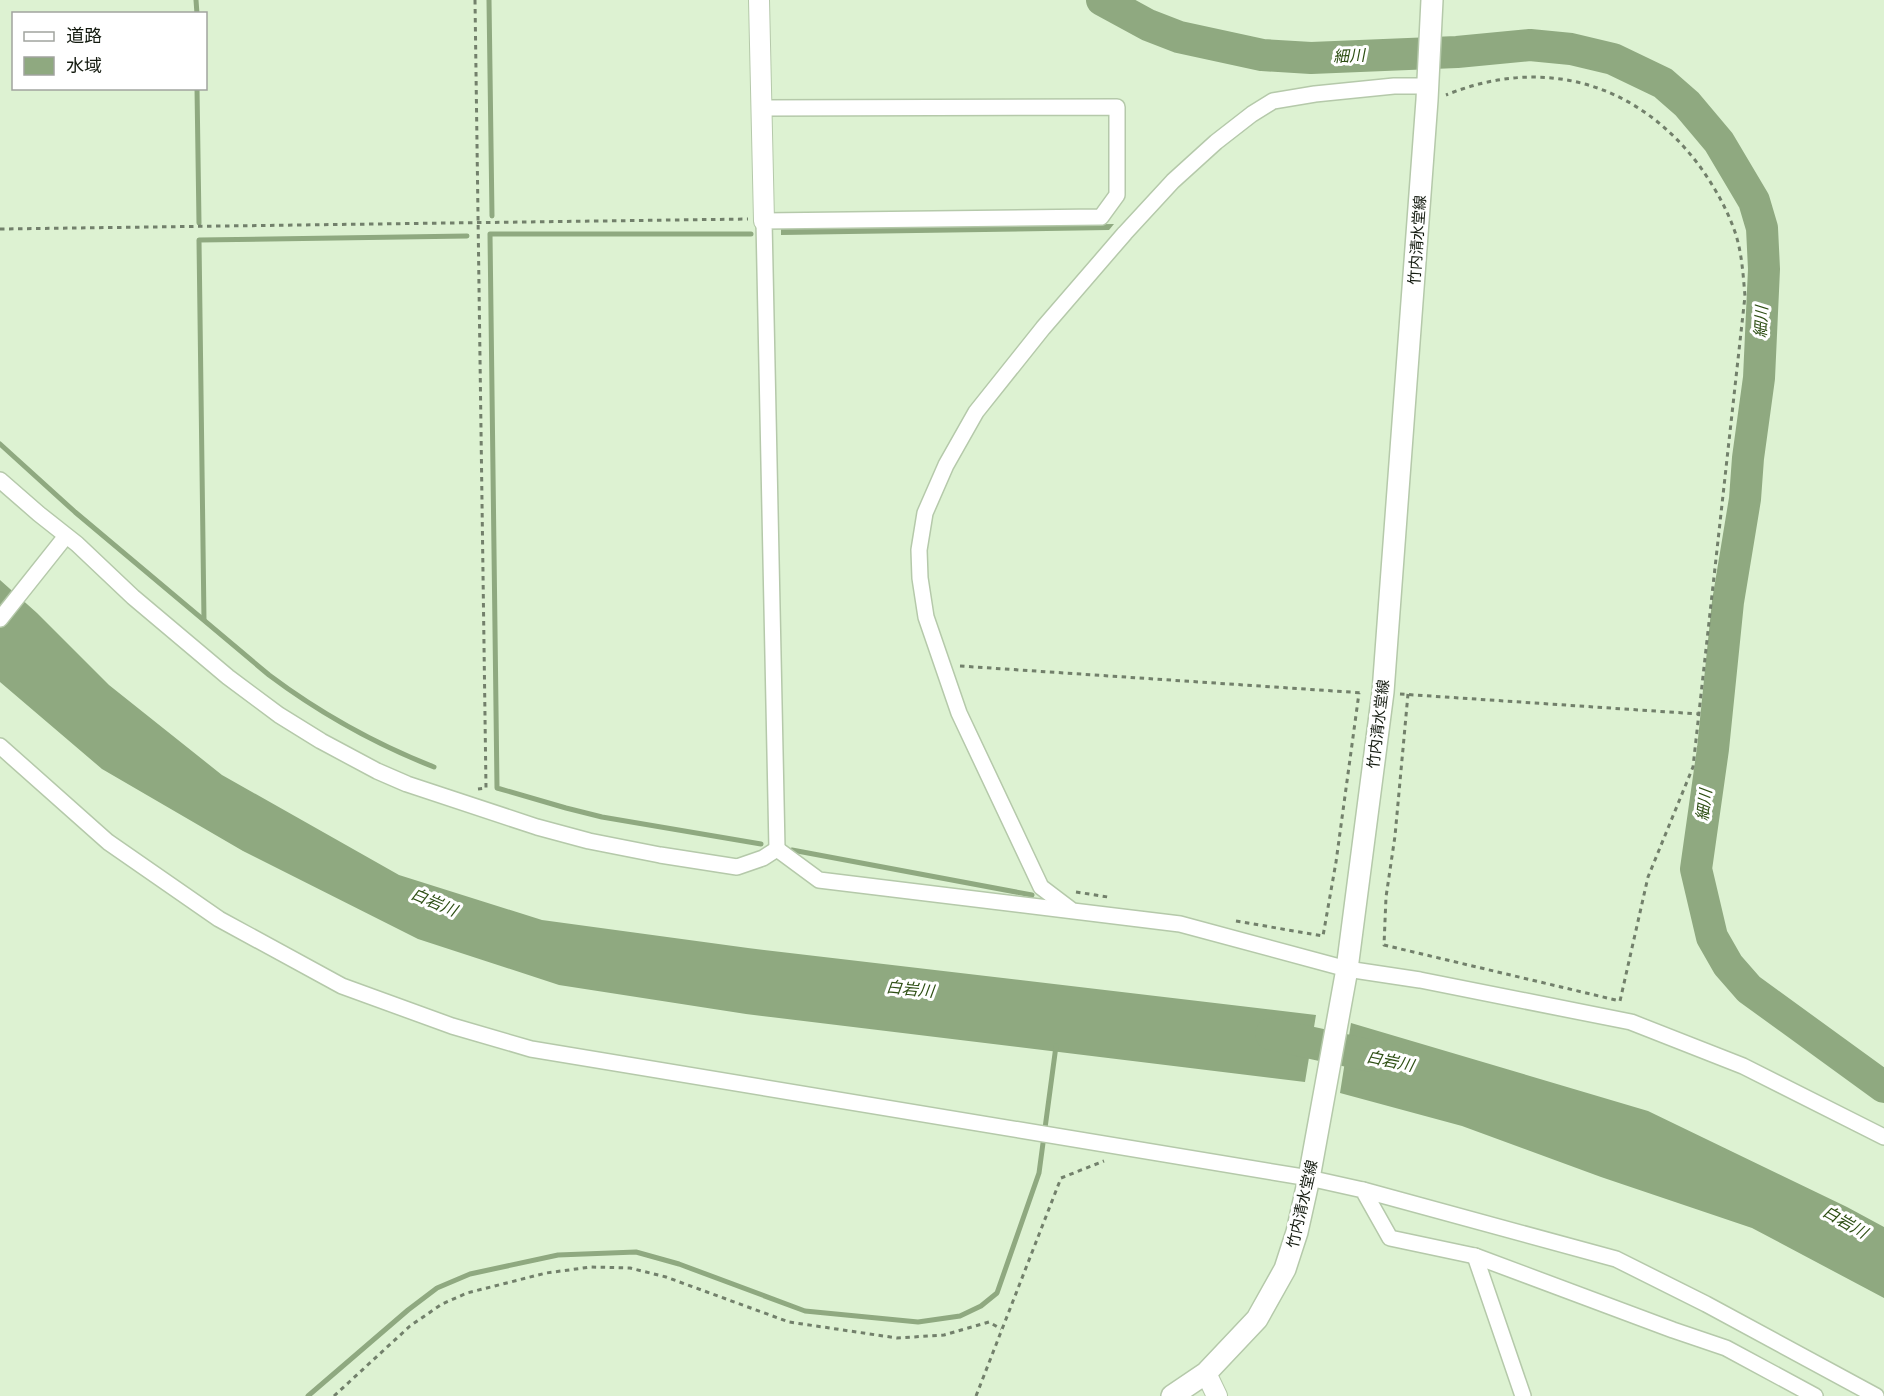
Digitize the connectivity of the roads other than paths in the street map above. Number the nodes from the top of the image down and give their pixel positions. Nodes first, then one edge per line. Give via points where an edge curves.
1 (759, 0) edge
2 (1433, 6) edge
3 (1428, 93) junction
4 (761, 108) junction
5 (764, 221) junction
6 (0, 480) edge
7 (66, 536) junction
8 (0, 619) edge
9 (0, 746) edge
10 (777, 849) junction
11 (1071, 910) junction
12 (1347, 969) junction
13 (1884, 1137) edge
14 (1309, 1178) junction
15 (1364, 1190) junction
16 (1475, 1256) junction
17 (1206, 1373) junction
18 (1172, 1396) edge
19 (1217, 1396) edge
20 (1523, 1396) edge
21 (1815, 1396) edge
22 (1876, 1396) edge

1 - 4 street
2 - 3 main road, 竹内清水堂線
3 - 11 street via 1394,86 1273,101 1216,142 1125,233 976,412 925,513 919,550 926,617 959,712 1041,887
3 - 12 main road, 竹内清水堂線 via 1383,693
4 - 5 street
4 - 5 street via 1117,107 1117,195 1101,217
5 - 10 street
6 - 7 street
7 - 8 street
7 - 10 street via 133,597 279,715 377,771 537,827 660,855 737,867
9 - 14 street via 108,842 219,919 342,986 452,1026 531,1048
10 - 11 street via 819,880
11 - 12 street via 1180,924
12 - 13 street via 1631,1022 1743,1066
12 - 14 main road, 竹内清水堂線
14 - 15 street
14 - 17 main road, 竹内清水堂線 via 1285,1269 1257,1318
15 - 16 street via 1390,1238
15 - 22 street via 1616,1259
16 - 20 street
16 - 21 street via 1726,1348
17 - 18 main road, 竹内清水堂線
17 - 19 street

